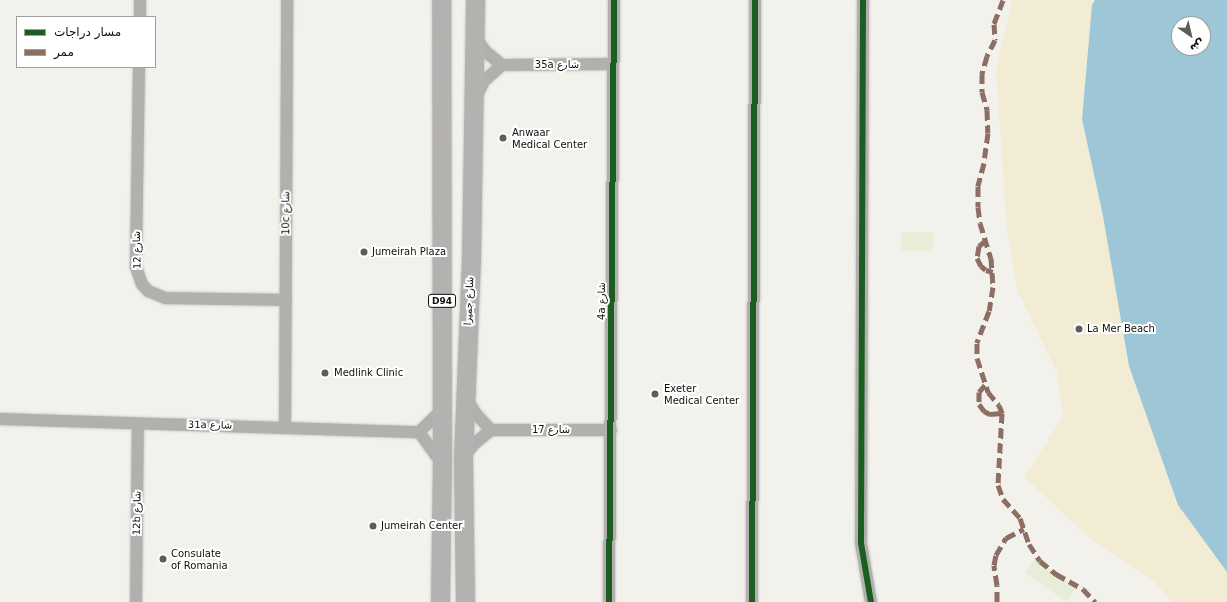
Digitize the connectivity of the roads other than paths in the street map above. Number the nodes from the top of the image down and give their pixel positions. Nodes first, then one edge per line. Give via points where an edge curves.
1 (140, 0) edge
2 (287, 0) edge
3 (441, 0) edge
4 (475, 0) edge
5 (614, 0) edge
6 (755, 0) edge
7 (863, 0) edge
8 (140, 16) edge
9 (474, 35) junction
10 (613, 64) junction
11 (502, 65) junction
12 (139, 68) edge
13 (474, 104) junction
14 (286, 300) junction
15 (465, 396) junction
16 (442, 410) junction
17 (0, 419) edge
18 (138, 424) junction
19 (285, 427) junction
20 (491, 430) junction
21 (611, 430) junction
22 (419, 432) junction
23 (463, 458) junction
24 (442, 463) junction
25 (136, 602) edge
26 (440, 602) edge
27 (465, 602) edge
28 (610, 602) edge
29 (752, 602) edge
30 (871, 602) edge

1 - 8 street
2 - 14 street, 10c شارع
3 - 16 main road, D94
4 - 9 main road, شارع جميرا / D94
5 - 10 street, 4a شارع
6 - 29 street
7 - 30 street via 862,543
9 - 11 street via 486,52
9 - 13 main road, شارع جميرا / D94
10 - 11 street, 35a شارع
10 - 21 street, 4a شارع
11 - 13 street via 484,82
12 - 14 street, شارع 12 via 136,267 142,284 148,291 165,298
13 - 15 main road, شارع جميرا / D94
14 - 19 street, 10c شارع
15 - 20 street via 476,414
15 - 23 main road, شارع جميرا / D94
16 - 22 street
16 - 24 main road, D94
17 - 18 street, 31a شارع
18 - 19 street, 31a شارع
18 - 25 street, 12b شارع
19 - 22 street, 31a شارع
20 - 21 street, شارع 17
20 - 23 street via 475,443
21 - 28 street, 4a شارع
22 - 24 street
23 - 27 main road, شارع جميرا / D94
24 - 26 main road, D94

